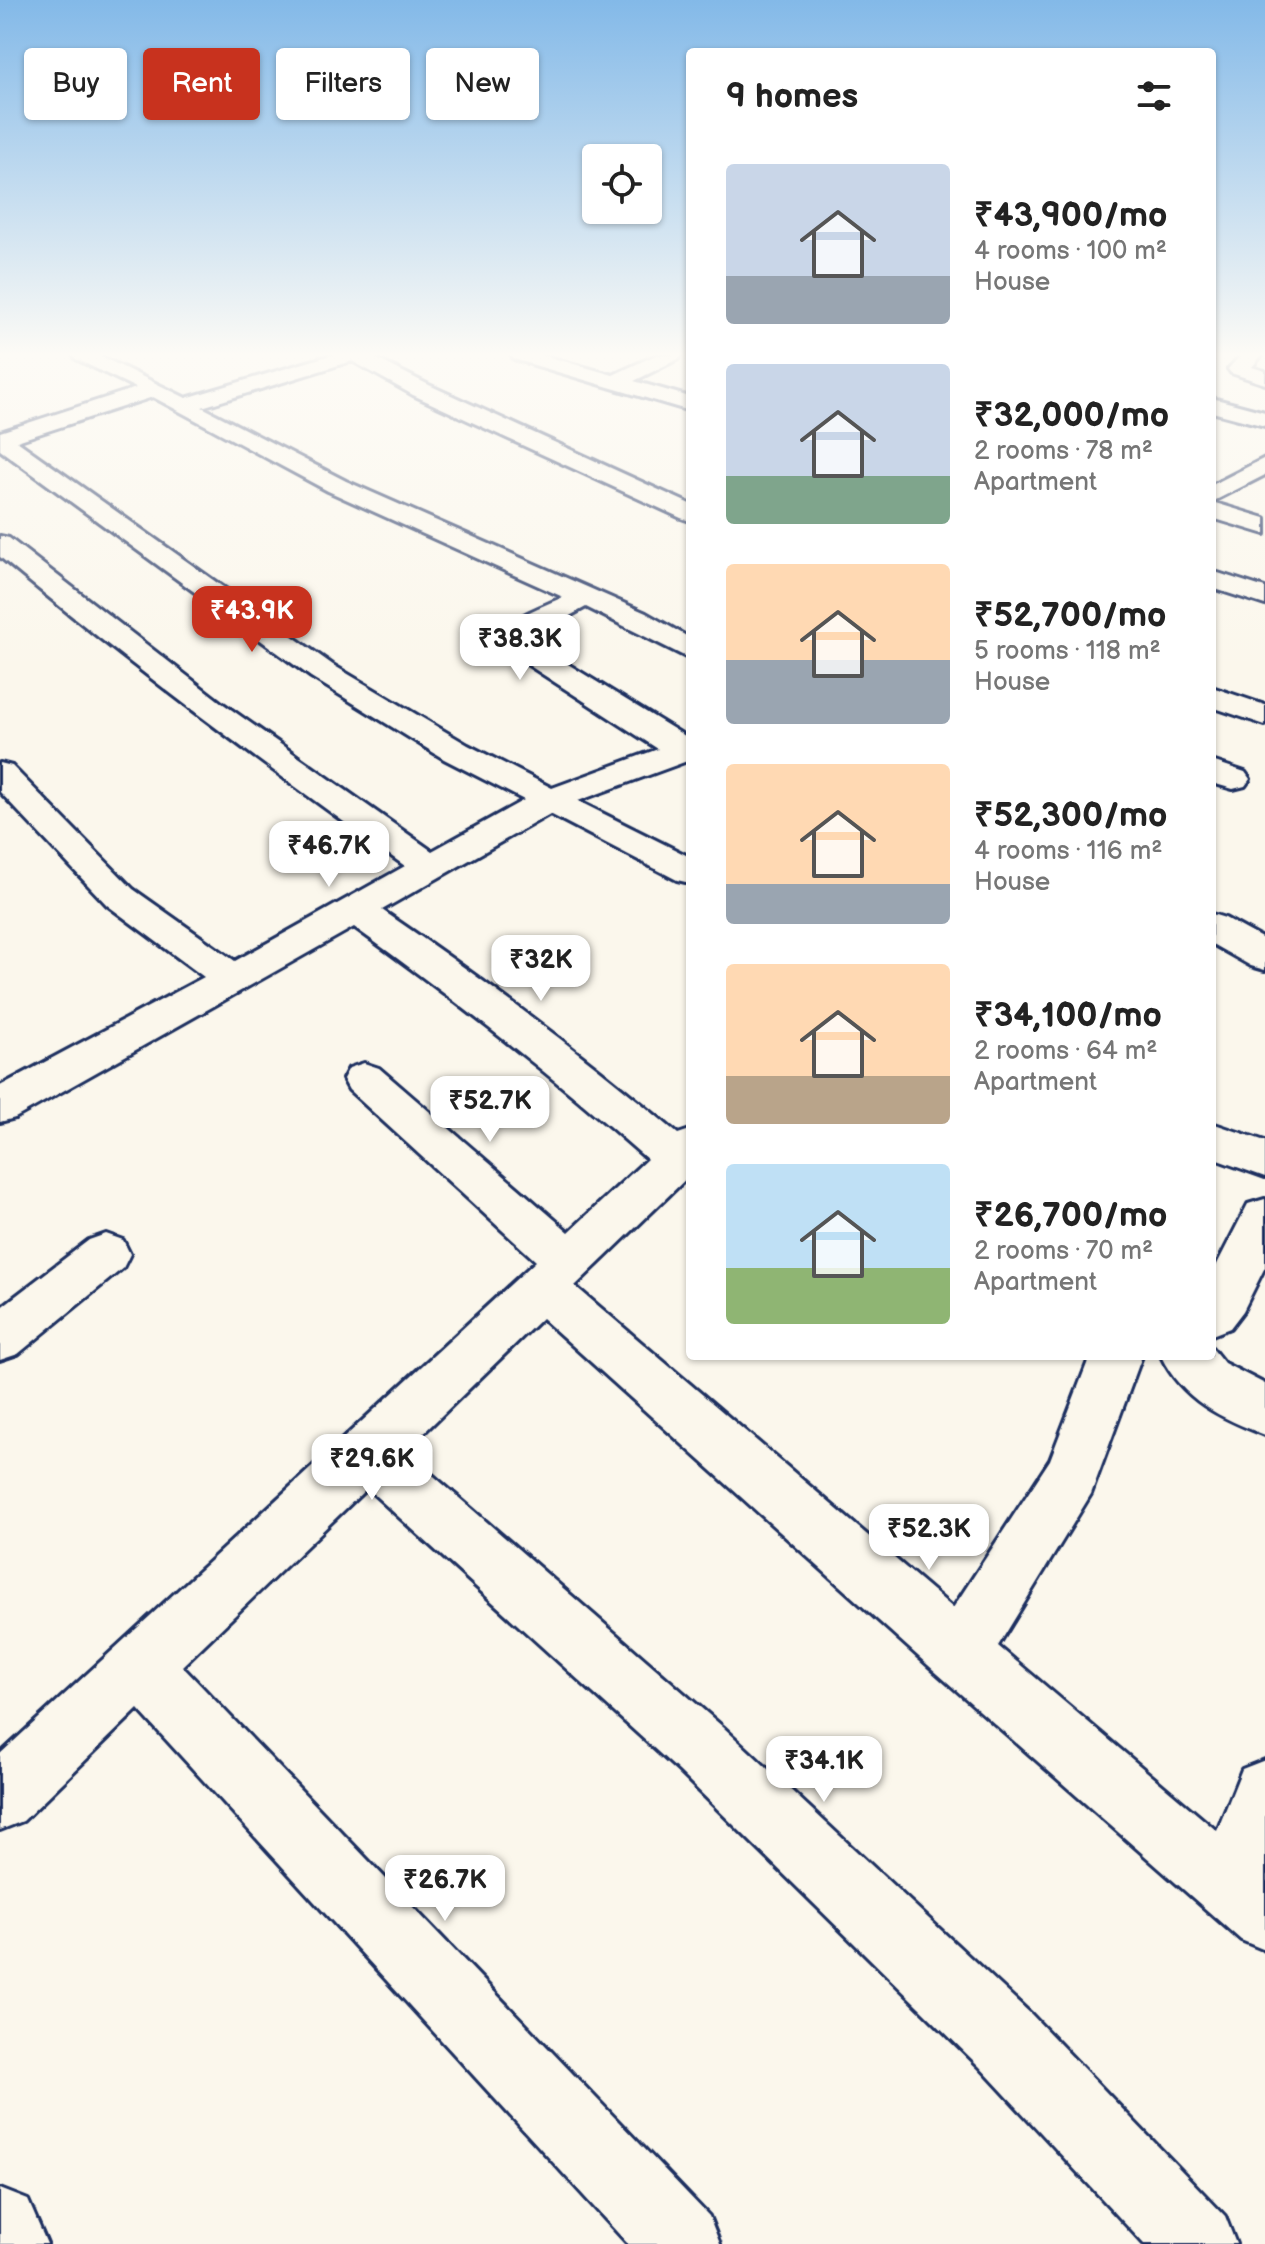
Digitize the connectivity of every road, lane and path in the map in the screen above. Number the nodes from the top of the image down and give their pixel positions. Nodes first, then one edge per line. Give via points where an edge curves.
1 (17, 460) edge
2 (289, 460) edge
3 (573, 460) edge
4 (1265, 465) edge
5 (1216, 493) edge
6 (686, 511) edge
7 (1216, 511) edge
8 (1265, 526) edge
9 (0, 544) edge
10 (1265, 569) edge
11 (1220, 585) edge
12 (586, 596) junction
13 (1265, 597) edge
14 (686, 648) edge
15 (1216, 698) edge
16 (1265, 716) edge
17 (686, 750) edge
18 (0, 773) edge
19 (547, 801) junction
20 (429, 866) junction
21 (686, 870) edge
22 (356, 910) junction
23 (1216, 929) edge
24 (1265, 957) edge
25 (233, 979) junction
26 (364, 1079) dead end
27 (11, 1086) edge
28 (1216, 1141) edge
29 (684, 1153) edge
30 (1265, 1159) edge
31 (1265, 1218) edge
32 (106, 1254) dead end
33 (556, 1274) junction
34 (1216, 1308) edge
35 (0, 1338) edge
36 (1115, 1360) edge
37 (1190, 1360) edge
38 (1265, 1411) edge
39 (367, 1452) junction
40 (959, 1653) junction
41 (140, 1666) junction
42 (1265, 1792) edge
43 (0, 1798) edge
44 (1247, 1900) edge
45 (0, 2228) edge
46 (8, 2244) edge
47 (681, 2244) edge
48 (1197, 2244) edge

1 - 19 street via 322,671
2 - 12 street via 402,517
3 - 6 street
4 - 5 street
7 - 8 street
9 - 20 street via 185,691
10 - 11 street
11 - 13 street
12 - 14 street
12 - 17 street via 522,629 512,642
15 - 16 street
17 - 19 street
18 - 25 street via 120,897
19 - 20 street
19 - 21 street
20 - 22 street
22 - 25 street
22 - 29 street via 479,996
23 - 24 street
25 - 27 street
26 - 33 street
28 - 30 street
29 - 33 street
31 - 34 street
32 - 35 street
33 - 39 street
33 - 40 street
36 - 40 street via 1072,1475
37 - 38 street via 1206,1380
39 - 41 street
39 - 48 street via 701,1749 1005,2040
40 - 44 street
41 - 43 street
41 - 47 street
42 - 44 street
45 - 46 street

